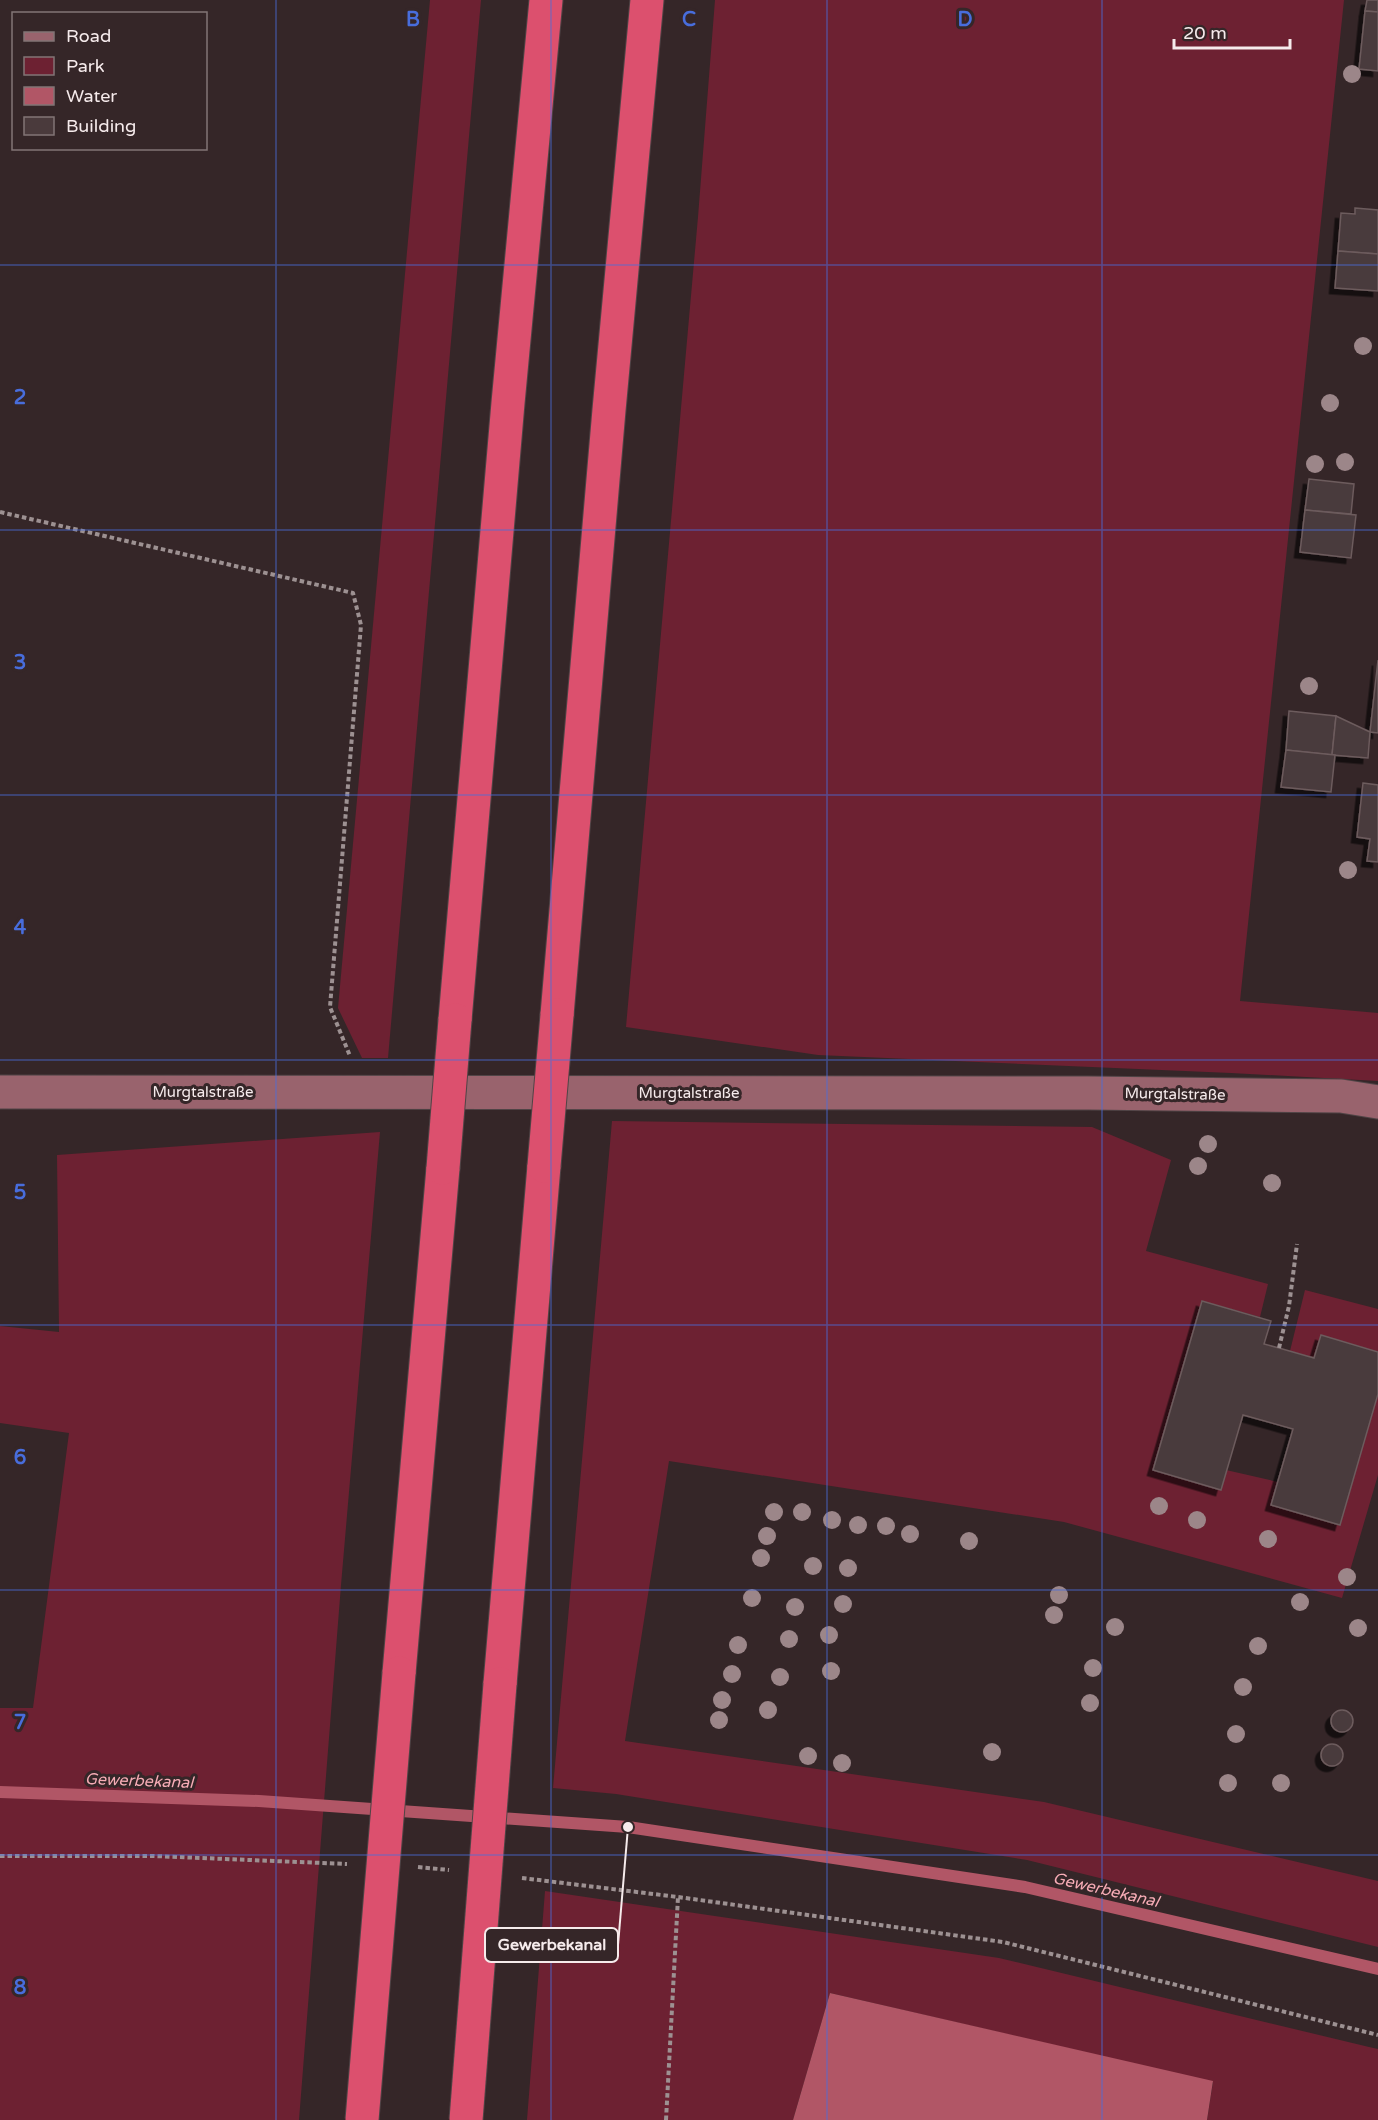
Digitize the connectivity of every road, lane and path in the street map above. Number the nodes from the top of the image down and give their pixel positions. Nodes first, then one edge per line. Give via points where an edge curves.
1 (546, 0) edge
2 (647, 0) edge
3 (0, 512) edge
4 (0, 1092) edge
5 (367, 1092) junction
6 (1378, 1102) edge
7 (1297, 1244) dead end
8 (1279, 1348) dead end
9 (0, 1856) edge
10 (350, 1864) dead end
11 (408, 1867) dead end
12 (454, 1871) dead end
13 (513, 1877) dead end
14 (678, 1896) junction
15 (1378, 2035) edge
16 (362, 2120) edge
17 (466, 2120) edge
18 (666, 2120) edge

1 - 16 highway, bridge via 508,403
2 - 17 highway, bridge via 544,1166
3 - 5 path via 353,593 361,625 330,1007
4 - 5 main road, Murgtalstraße
5 - 6 main road, Murgtalstraße via 1088,1093 1341,1096
7 - 8 path
9 - 10 path via 153,1856
11 - 12 path
13 - 14 path
14 - 15 path via 1003,1942
14 - 18 path

